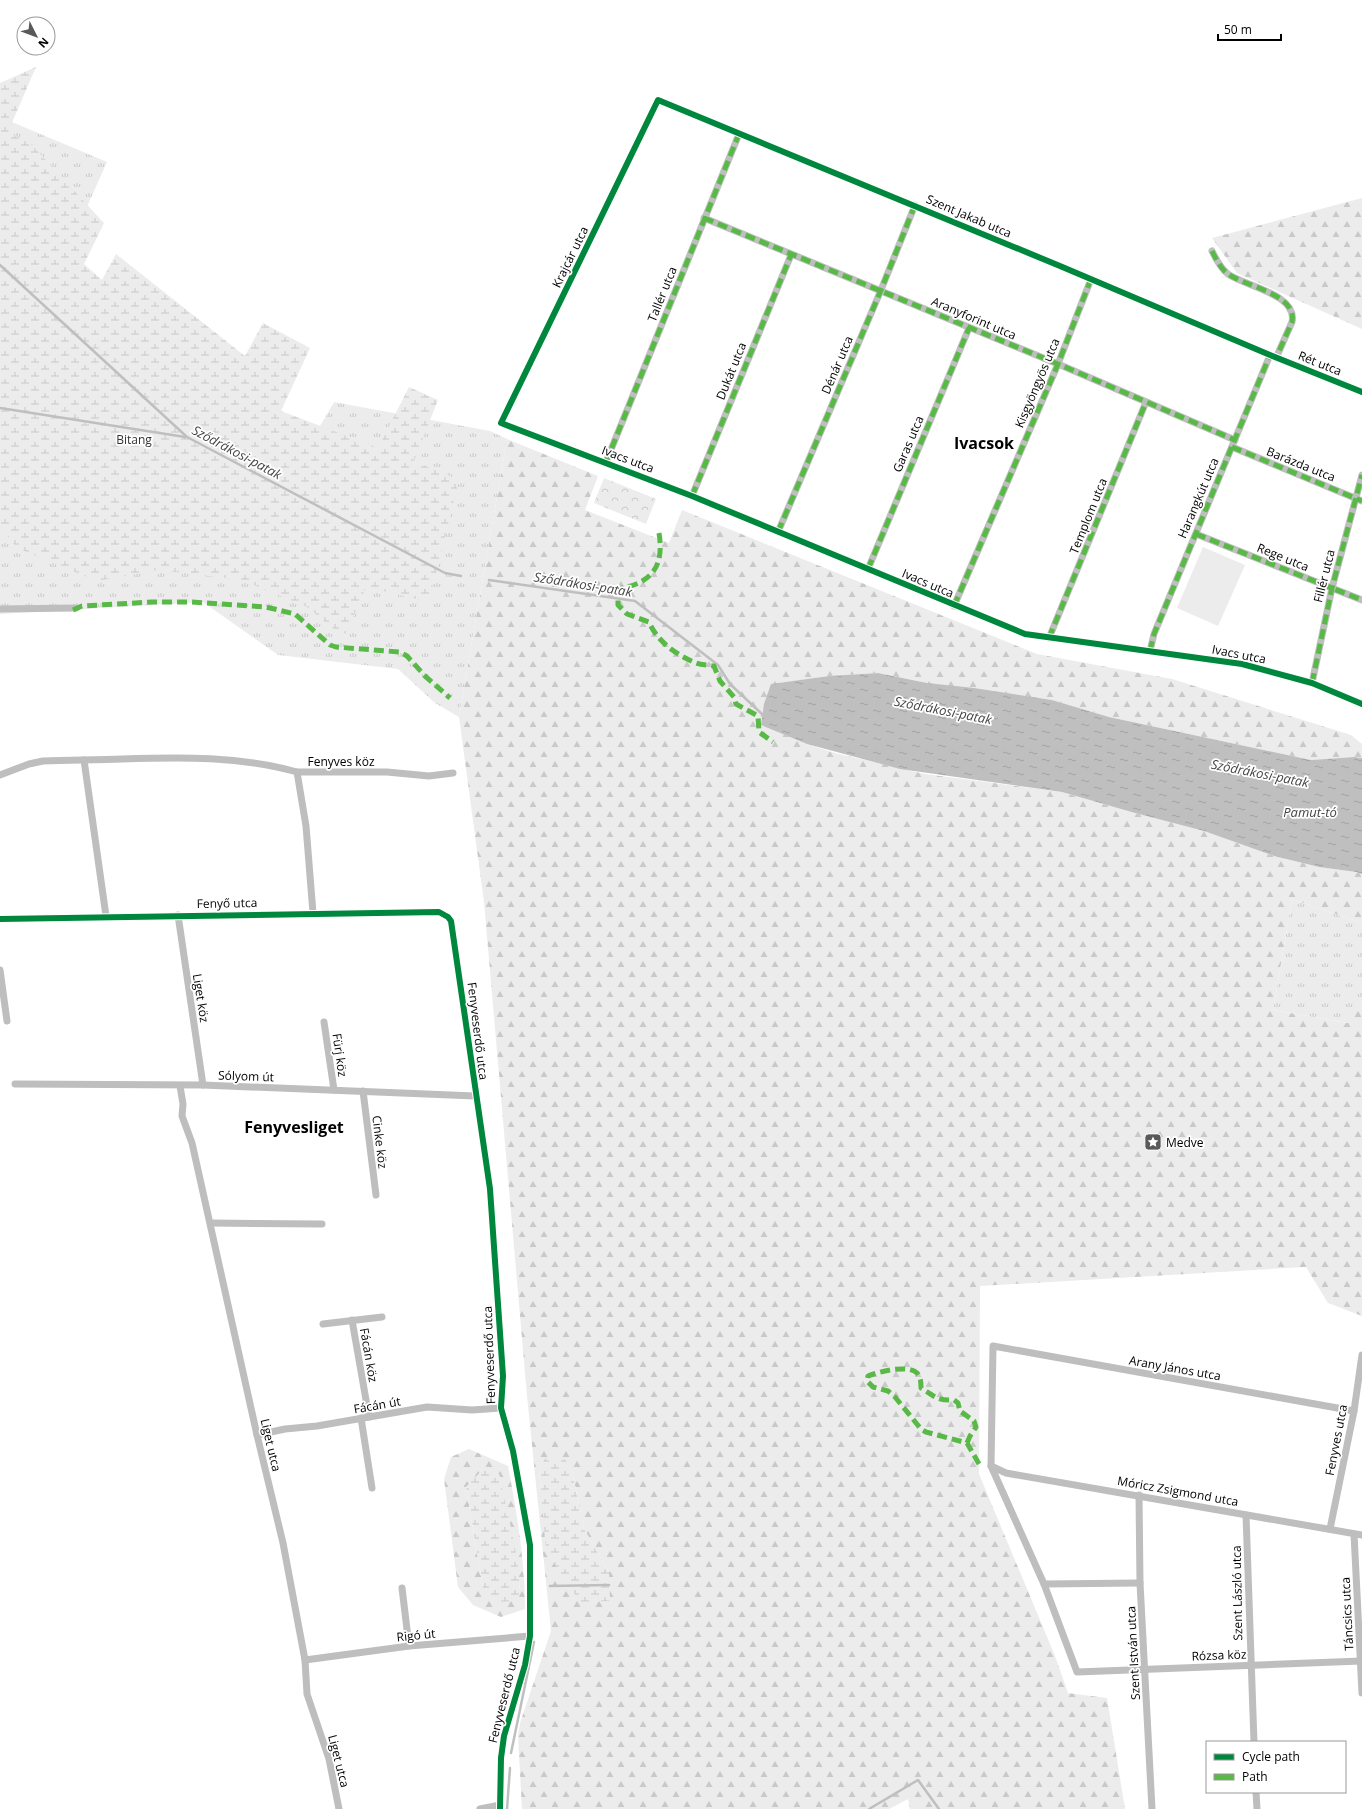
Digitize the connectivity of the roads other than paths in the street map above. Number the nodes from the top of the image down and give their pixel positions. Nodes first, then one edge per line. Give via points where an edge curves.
1 (658, 100) joint
2 (739, 134) junction
3 (915, 205) junction
4 (704, 218) junction
5 (1212, 251) dead end
6 (791, 255) junction
7 (1092, 279) junction
8 (881, 290) junction
9 (969, 328) junction
10 (1273, 357) junction
11 (1058, 364) junction
12 (1362, 392) edge
13 (1146, 402) junction
14 (501, 423) joint
15 (1233, 444) junction
16 (606, 462) junction
17 (1362, 474) edge
18 (692, 496) junction
19 (1359, 499) edge
20 (778, 532) junction
21 (1196, 534) junction
22 (868, 569) junction
23 (1332, 588) junction
24 (1362, 600) edge
25 (954, 606) junction
26 (0, 608) edge
27 (76, 608) dead end
28 (1049, 638) junction
29 (1150, 651) junction
30 (1312, 683) junction
31 (1362, 704) edge
32 (84, 760) junction
33 (298, 772) junction
34 (453, 773) dead end
35 (0, 775) edge
36 (313, 913) junction
37 (178, 915) junction
38 (106, 916) junction
39 (0, 918) edge
40 (451, 921) joint
41 (0, 970) edge
42 (7, 1021) dead end
43 (324, 1022) dead end
44 (15, 1084) dead end
45 (204, 1085) junction
46 (180, 1086) junction
47 (334, 1090) junction
48 (363, 1091) junction
49 (476, 1096) junction
50 (376, 1195) dead end
51 (211, 1223) junction
52 (322, 1224) dead end
53 (382, 1317) dead end
54 (352, 1320) junction
55 (323, 1324) dead end
56 (1362, 1355) edge
57 (501, 1408) junction
58 (1354, 1410) junction
59 (365, 1418) junction
60 (257, 1435) junction
61 (991, 1466) junction
62 (372, 1488) dead end
63 (1139, 1495) junction
64 (1246, 1515) junction
65 (1330, 1529) junction
66 (1358, 1535) edge
67 (1140, 1583) junction
68 (1044, 1584) junction
69 (402, 1588) dead end
70 (530, 1636) junction
71 (408, 1646) junction
72 (305, 1660) junction
73 (1360, 1661) junction
74 (1250, 1666) junction
75 (1146, 1669) junction
76 (1362, 1693) edge
77 (1254, 1741) edge
78 (1256, 1793) edge
79 (500, 1807) edge
80 (338, 1809) edge
81 (480, 1809) edge
82 (1152, 1809) edge
83 (1257, 1809) edge

1 - 2 street, Szent Jakab utca
1 - 14 street, Krajcár utca
2 - 3 street, Szent Jakab utca
2 - 4 street, Tallér utca
3 - 7 street, Szent Jakab utca
3 - 8 street, Dénár utca
4 - 6 street, Aranyforint utca
4 - 16 street, Tallér utca
5 - 10 street, Harangkút utca via 1221,268 1229,275 1280,299 1290,307 1292,322
6 - 8 street, Aranyforint utca
6 - 18 street, Dukát utca
7 - 10 street, Szent Jakab utca
7 - 11 street, Kisgyöngyös utca
8 - 9 street, Aranyforint utca
8 - 20 street, Dénár utca
9 - 11 street, Aranyforint utca
9 - 22 street, Garas utca
10 - 12 street, Rét utca
10 - 15 street, Harangkút utca
11 - 13 street, Aranyforint utca
11 - 25 street, Kisgyöngyös utca
13 - 15 street, Aranyforint utca
13 - 28 street, Templom utca
14 - 16 street, Ivacs utca
15 - 19 street, Barázda utca
15 - 21 street, Harangkút utca
16 - 18 street, Ivacs utca
17 - 19 street, Fillér utca
18 - 20 street, Ivacs utca
19 - 23 street, Fillér utca
20 - 22 street, Ivacs utca
21 - 23 street, Rege utca
21 - 29 street, Harangkút utca via 1154,634
22 - 25 street, Ivacs utca
23 - 24 street, Rege utca
23 - 30 street, Fillér utca
25 - 28 street, Ivacs utca via 1025,634
26 - 27 street
28 - 29 street, Ivacs utca
29 - 30 street, Ivacs utca via 1242,664
30 - 31 street, Ivacs utca
32 - 33 street via 202,758 279,767
32 - 35 street via 43,761
32 - 38 street
33 - 34 street, Fenyves köz via 393,772 429,776
33 - 36 street, Fenyves köz via 306,826
36 - 37 street, Fenyő utca
36 - 40 street, Fenyő utca via 440,912
37 - 38 street, Fenyő utca
37 - 45 street, Liget köz
38 - 39 street, Fenyő utca
40 - 49 street, Fenyveserdő utca
41 - 42 street
43 - 47 street, Fürj köz
44 - 46 street, Sólyom út
45 - 46 street, Sólyom út
45 - 47 street, Sólyom út
46 - 51 street, Liget utca via 182,1116 192,1143
47 - 48 street, Sólyom út
48 - 49 street, Sólyom út
48 - 50 street, Cinke köz
49 - 57 street, Fenyveserdő utca via 490,1189 503,1376
51 - 52 street
51 - 60 street, Liget utca
53 - 54 street, Fácán köz
54 - 55 street, Fácán köz
54 - 59 street, Fácán köz
56 - 58 street, Fenyves utca
57 - 59 street, Fácán út via 472,1410 427,1407
57 - 70 street, Fenyveserdő utca via 513,1451 530,1544
58 - 61 street, Arany János utca via 993,1346
58 - 65 street, Fenyves utca
59 - 60 street, Fácán út
59 - 62 street, Fácán köz
60 - 72 street, Liget utca via 283,1543
61 - 63 street, Móricz Zsigmond utca via 1006,1473
61 - 68 street
63 - 64 street, Móricz Zsigmond utca
63 - 67 street, Szent István utca
64 - 65 street, Móricz Zsigmond utca
64 - 74 street, Szent László utca
65 - 66 street, Móricz Zsigmond utca
66 - 73 street, Táncsics utca
67 - 68 street
67 - 75 street, Szent István utca
68 - 75 street, Rózsa köz via 1077,1672
69 - 71 street
70 - 71 street, Rigó út
70 - 79 street, Fenyveserdő utca via 525,1665 504,1736
71 - 72 street, Rigó út
72 - 80 street, Liget utca via 308,1694 329,1759
73 - 74 street, Rózsa köz
73 - 76 street, Táncsics utca
74 - 75 street, Rózsa köz
74 - 77 street, Szent László utca
75 - 82 street, Szent István utca
78 - 83 street
79 - 81 street

